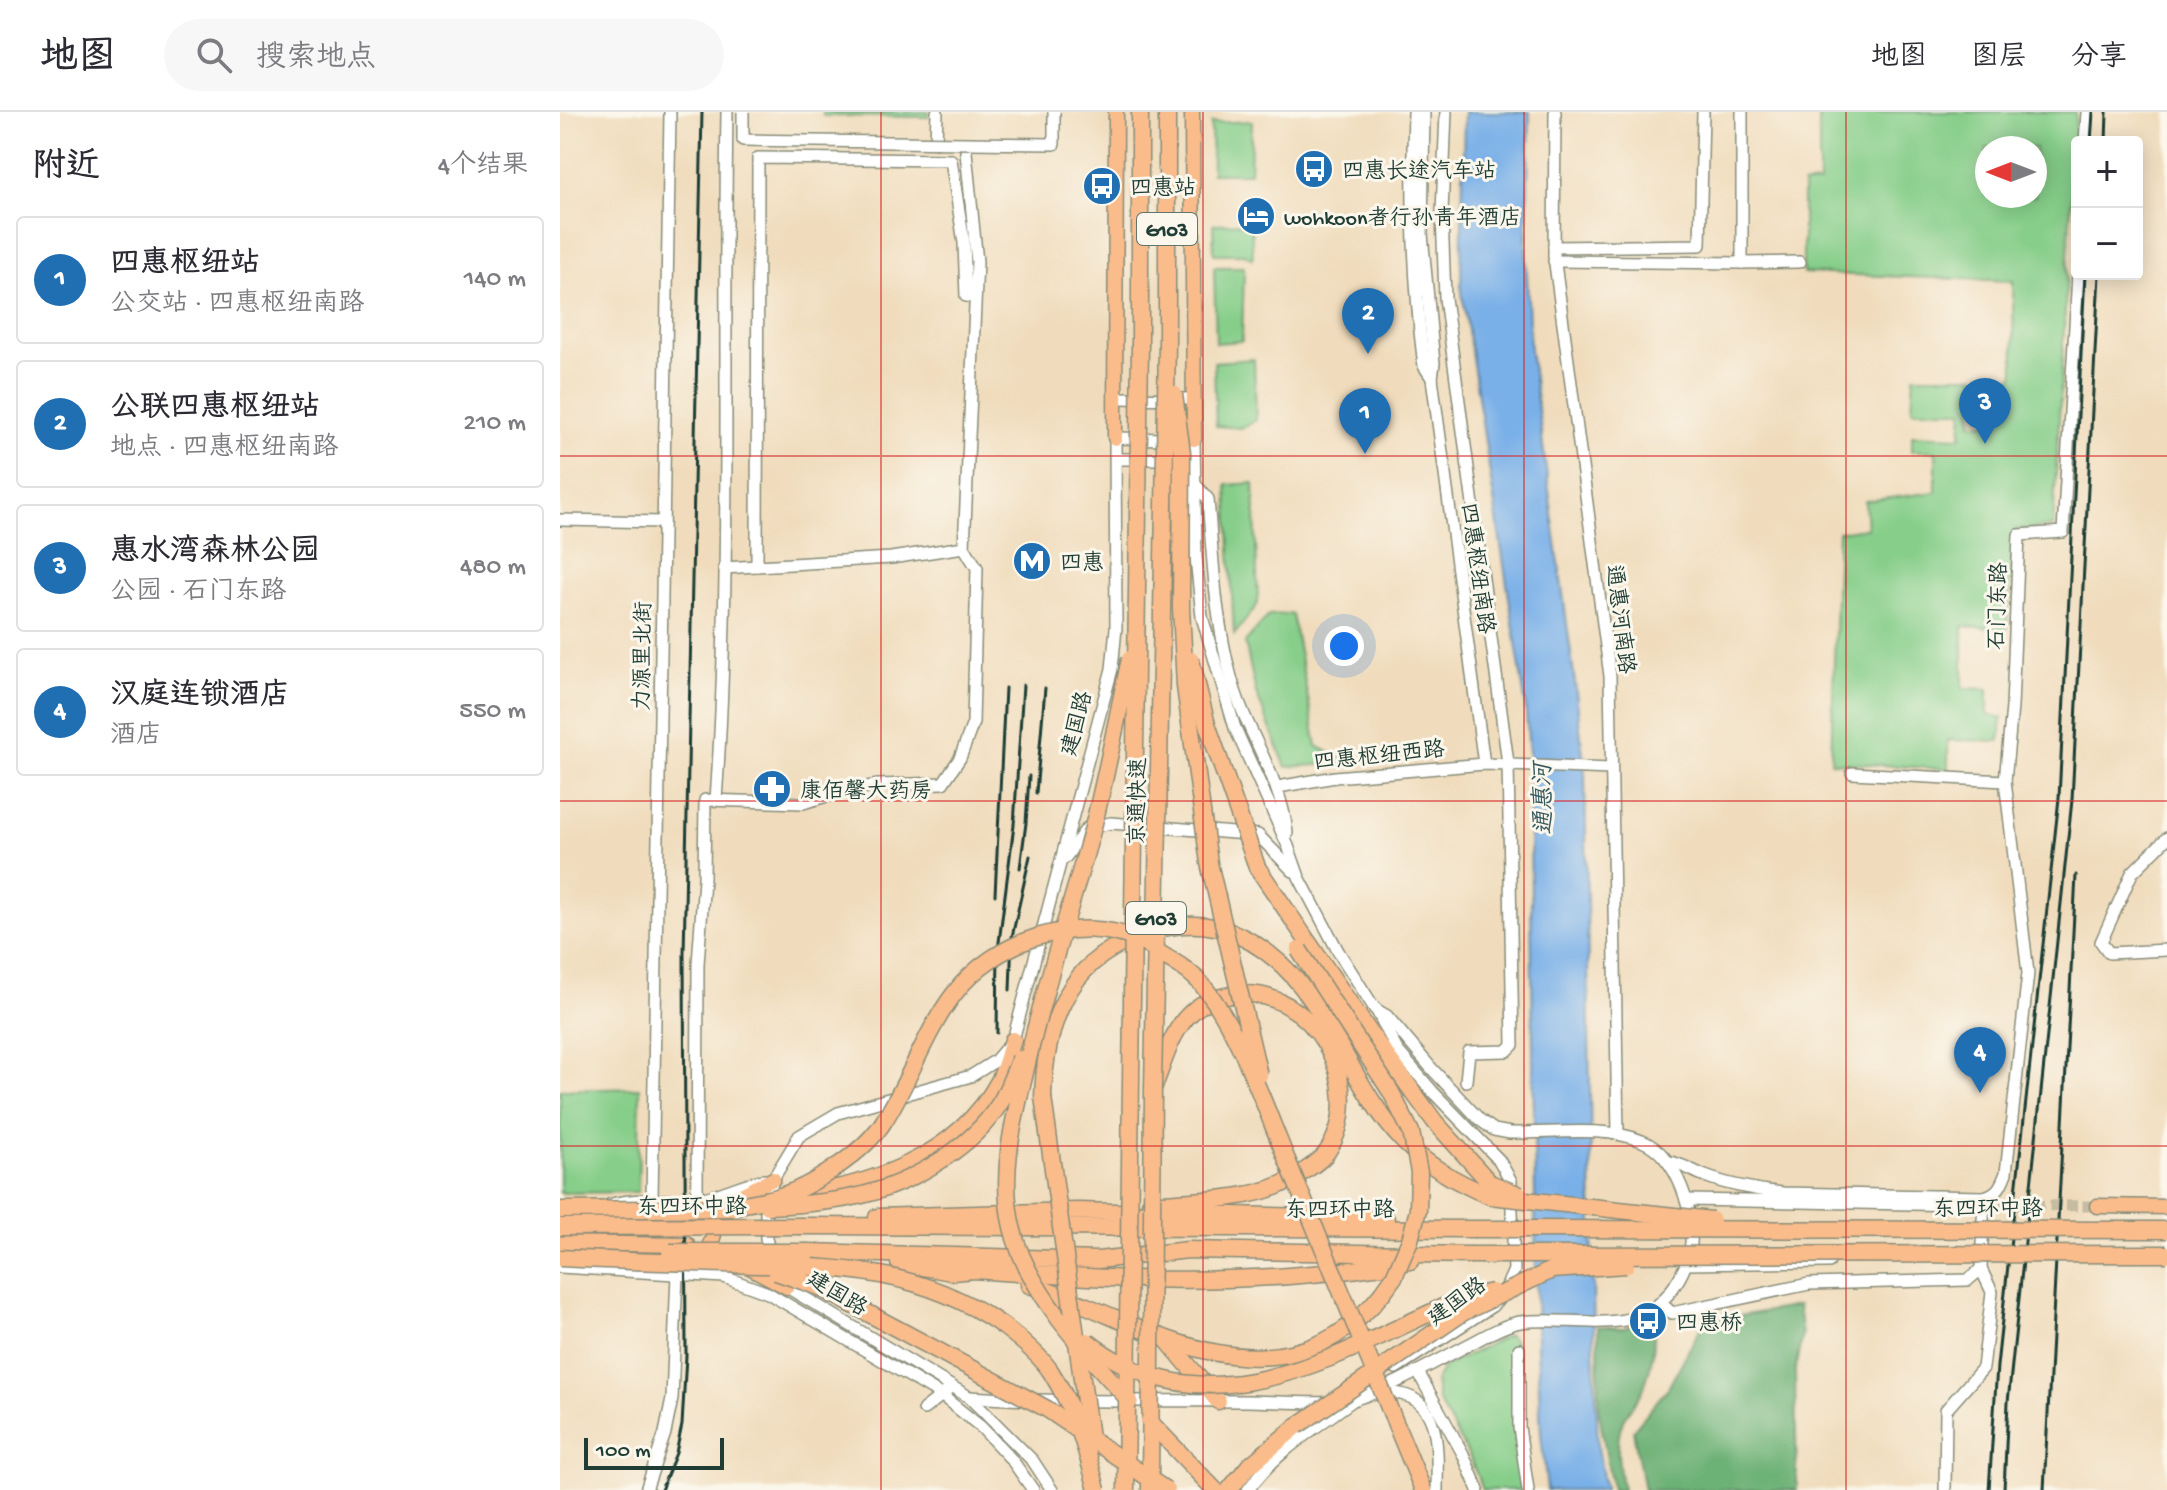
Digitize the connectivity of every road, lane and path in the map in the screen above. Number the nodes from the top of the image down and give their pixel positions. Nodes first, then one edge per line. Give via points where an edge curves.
1 (670, 112) edge
2 (727, 112) edge
3 (743, 112) edge
4 (937, 112) edge
5 (1054, 112) edge
6 (1118, 112) edge
7 (1140, 112) edge
8 (1167, 112) edge
9 (1192, 112) edge
10 (1414, 112) edge
11 (1424, 112) edge
12 (1446, 112) edge
13 (1555, 112) edge
14 (1703, 112) edge
15 (1742, 112) edge
16 (2087, 112) edge
17 (2085, 136) edge
18 (936, 143) junction
19 (966, 152) dead end
20 (1554, 247) junction
21 (1554, 261) junction
22 (1800, 262) dead end
23 (1742, 263) junction
24 (2078, 280) edge
25 (975, 298) junction
26 (1167, 345) junction
27 (1432, 378) junction
28 (1116, 398) junction
29 (1193, 399) junction
30 (1115, 438) junction
31 (1194, 439) junction
32 (1116, 459) junction
33 (1194, 459) junction
34 (1195, 483) junction
35 (560, 520) edge
36 (663, 522) junction
37 (964, 547) junction
38 (757, 566) junction
39 (724, 568) junction
40 (1181, 608) junction
41 (1138, 626) junction
42 (1508, 763) junction
43 (1484, 764) junction
44 (1611, 769) junction
45 (1852, 773) dead end
46 (2005, 781) junction
47 (1278, 787) junction
48 (716, 800) junction
49 (2167, 838) edge
50 (1288, 846) junction
51 (1257, 867) junction
52 (1299, 877) junction
53 (1055, 880) junction
54 (2167, 950) edge
55 (1375, 1009) junction
56 (1320, 1022) junction
57 (1034, 1029) junction
58 (1013, 1040) junction
59 (1334, 1046) junction
60 (1466, 1081) dead end
61 (1153, 1088) junction
62 (1270, 1120) junction
63 (1612, 1134) junction
64 (1669, 1162) junction
65 (773, 1179) junction
66 (1490, 1190) junction
67 (780, 1197) junction
68 (1984, 1197) junction
69 (697, 1199) junction
70 (652, 1200) junction
71 (1686, 1200) junction
72 (1967, 1205) tunnel mouth
73 (2097, 1206) tunnel mouth
74 (2167, 1207) edge
75 (716, 1210) junction
76 (1077, 1211) junction
77 (560, 1212) edge
78 (604, 1214) junction
79 (583, 1215) junction
80 (801, 1226) junction
81 (560, 1227) edge
82 (1781, 1228) junction
83 (1455, 1229) junction
84 (2167, 1229) edge
85 (2098, 1230) dead end
86 (1691, 1231) junction
87 (560, 1243) edge
88 (604, 1244) junction
89 (709, 1246) junction
90 (2167, 1247) edge
91 (1691, 1248) junction
92 (1969, 1248) junction
93 (841, 1252) junction
94 (2097, 1253) joint
95 (560, 1255) edge
96 (1780, 1255) junction
97 (1435, 1256) junction
98 (2167, 1257) edge
99 (1686, 1264) junction
100 (747, 1265) junction
101 (560, 1267) edge
102 (1981, 1269) junction
103 (974, 1270) junction
104 (677, 1274) junction
105 (1519, 1286) junction
106 (787, 1287) junction
107 (1661, 1303) junction
108 (1061, 1320) junction
109 (1166, 1339) junction
110 (1519, 1349) dead end
111 (1418, 1372) junction
112 (954, 1387) junction
113 (941, 1395) junction
114 (969, 1397) junction
115 (1353, 1400) junction
116 (1218, 1401) junction
117 (924, 1409) dead end
118 (646, 1490) edge
119 (1033, 1490) edge
120 (1052, 1490) edge
121 (1097, 1490) edge
122 (1126, 1490) edge
123 (1150, 1490) edge
124 (1166, 1490) edge
125 (1215, 1490) edge
126 (1229, 1490) edge
127 (1248, 1490) edge
128 (1423, 1490) edge
129 (1437, 1490) edge
130 (1478, 1490) edge
131 (1528, 1490) edge
132 (1945, 1490) edge

1 - 36 street, 力源里北街
2 - 39 street
3 - 18 street, bridge via 743,140
4 - 18 street
5 - 18 street, bridge via 1054,144
6 - 28 main road
7 - 41 highway, 京通快速 / G103, bridge
8 - 26 highway, 京通快速 / G103
9 - 29 main road
10 - 27 street, 四惠枢纽南路 via 1414,270 1424,366
11 - 27 street, 四惠枢纽南路 via 1422,234
12 - 42 street via 1445,298
13 - 20 street, 通惠河南路
14 - 20 street via 1700,245
15 - 23 street
16 - 17 street
19 - 25 street via 977,262
20 - 21 street, 通惠河南路
21 - 23 street
21 - 44 street, 通惠河南路 via 1610,676
22 - 23 street
24 - 46 street, 石门东路 via 2063,532 2019,535
25 - 37 street
25 - 38 street via 966,296 951,160 758,158
26 - 40 highway, bridge via 1182,453
26 - 61 highway, 京通快速 / G103, bridge
27 - 43 street, 四惠枢纽南路
28 - 29 street
28 - 30 main road
29 - 31 main road
30 - 31 street
30 - 32 street
31 - 33 street
32 - 33 street
32 - 53 street, 建国路 via 1112,669
33 - 34 street
34 - 47 street via 1208,499 1219,629 1231,677 1244,719
34 - 50 street via 1196,557 1209,650 1235,728
35 - 36 street
36 - 70 street, 力源里北街
37 - 38 street via 891,558
37 - 48 street via 977,568 973,723 960,758 943,783 879,785 803,803
38 - 39 street
39 - 48 street
40 - 51 highway, bridge via 1206,721
40 - 62 highway, bridge via 1185,686 1209,863
41 - 57 highway, bridge via 1093,827
41 - 122 highway, 京通快速 / G103, bridge
42 - 43 street, 四惠枢纽西路
42 - 44 street, 四惠枢纽西路
42 - 60 street via 1513,1045 1507,1051 1469,1052
43 - 47 street, 四惠枢纽西路
44 - 63 street, 通惠河南路
45 - 46 street
46 - 68 street via 2028,973 2006,1173 2000,1188
47 - 50 street
48 - 69 street via 705,800
49 - 54 street via 2132,873 2101,942 2109,953
50 - 52 street
51 - 66 highway via 1372,1036
51 - 109 highway, bridge via 1299,950 1411,1132 1419,1172 1418,1210 1394,1277 1368,1311 1343,1332 1314,1346 1259,1359
52 - 53 street via 1258,835 1111,823 1087,828
52 - 55 street
53 - 58 street, 建国路
55 - 63 street via 1494,1130
55 - 115 street, 建国路 via 1397,1050 1499,1160 1511,1181 1514,1270 1492,1306
56 - 59 highway
56 - 61 highway via 1262,995 1205,1002 1178,1030
56 - 121 highway, bridge via 1300,981 1273,955 1210,925 1169,926 1139,935 1109,949 1068,990 1052,1025 1043,1097
57 - 75 highway, bridge via 1002,1100 978,1131 901,1184 819,1204
57 - 108 highway, bridge via 1009,1140 1006,1187 1012,1229 1028,1270
58 - 65 street, 建国路 via 995,1061 971,1076 838,1113 799,1136
58 - 67 highway via 1000,1079 980,1111 948,1140 885,1175
59 - 66 highway via 1403,1140 1438,1171
59 - 76 highway via 1341,1097 1338,1127 1326,1154 1284,1183 1253,1194
61 - 123 highway, 京通快速 / G103, bridge
62 - 67 highway, bridge via 1230,1029 1203,986 1139,940 1109,931 1055,932 1008,949 966,981 934,1027 883,1123 833,1169
62 - 128 highway, bridge
63 - 64 street via 1644,1141
64 - 68 street via 1753,1190
64 - 71 street
65 - 69 street, 东四环中路
65 - 75 main road, 东四环中路
65 - 106 street, 建国路 via 766,1238
66 - 82 highway, bridge via 1540,1203
67 - 75 highway, bridge
68 - 102 street
69 - 70 street, 东四环中路
69 - 75 main road
70 - 79 street, 东四环中路 via 623,1201
71 - 72 street, 东四环中路
71 - 86 street
73 - 74 main road
75 - 77 highway, bridge
75 - 78 main road, 东四环中路
75 - 89 main road
76 - 80 highway via 826,1219
76 - 83 highway via 1391,1219
77 - 79 main road, 东四环中路
78 - 79 main road, 东四环中路
78 - 88 main road
80 - 81 highway, 东四环中路, bridge
80 - 83 highway, 东四环中路
82 - 83 highway, 东四环中路, bridge
82 - 84 highway, 东四环中路, bridge
84 - 85 main road, 东四环中路
86 - 91 street
86 - 92 main road, 东四环中路
87 - 88 main road, 东四环中路
88 - 89 main road, 东四环中路
89 - 106 main road, 东四环中路
90 - 94 main road, 东四环中路
91 - 92 main road, 东四环中路
91 - 99 street
92 - 99 street
93 - 95 highway, 东四环中路, bridge
93 - 97 highway, 东四环中路 via 1098,1260 1188,1250
93 - 103 highway via 952,1272
94 - 98 street, 东四环中路
95 - 100 highway, bridge
96 - 97 highway, 东四环中路, bridge
96 - 98 highway, 东四环中路, bridge
96 - 105 highway, bridge via 1552,1270
97 - 103 highway via 1383,1267 1190,1281
99 - 107 street
100 - 121 highway, bridge via 886,1276 932,1287 976,1307 1014,1334 1049,1369 1081,1428
100 - 124 highway, bridge via 819,1287 869,1313 1047,1409
101 - 104 street
102 - 107 street via 1968,1280 1809,1284 1672,1313
102 - 132 street via 1992,1292 1983,1368 1946,1410
103 - 109 highway via 1054,1292
104 - 113 street via 724,1277 768,1293
104 - 118 street via 672,1399
105 - 108 highway, bridge via 1463,1298 1299,1371 1232,1385 1188,1383 1144,1372 1102,1352
105 - 126 highway, bridge via 1464,1312 1297,1426
106 - 112 street, 建国路
107 - 111 street via 1645,1314 1605,1321 1519,1322
108 - 125 highway, bridge
109 - 116 highway
110 - 131 street via 1519,1427
111 - 115 street
111 - 130 street
112 - 113 street
112 - 114 street, 建国路
113 - 117 street
113 - 119 street via 981,1427
114 - 116 street
114 - 120 street, 建国路 via 1033,1461
115 - 116 street
115 - 127 street, 建国路 via 1302,1438
115 - 129 street via 1377,1393 1421,1402 1433,1419

